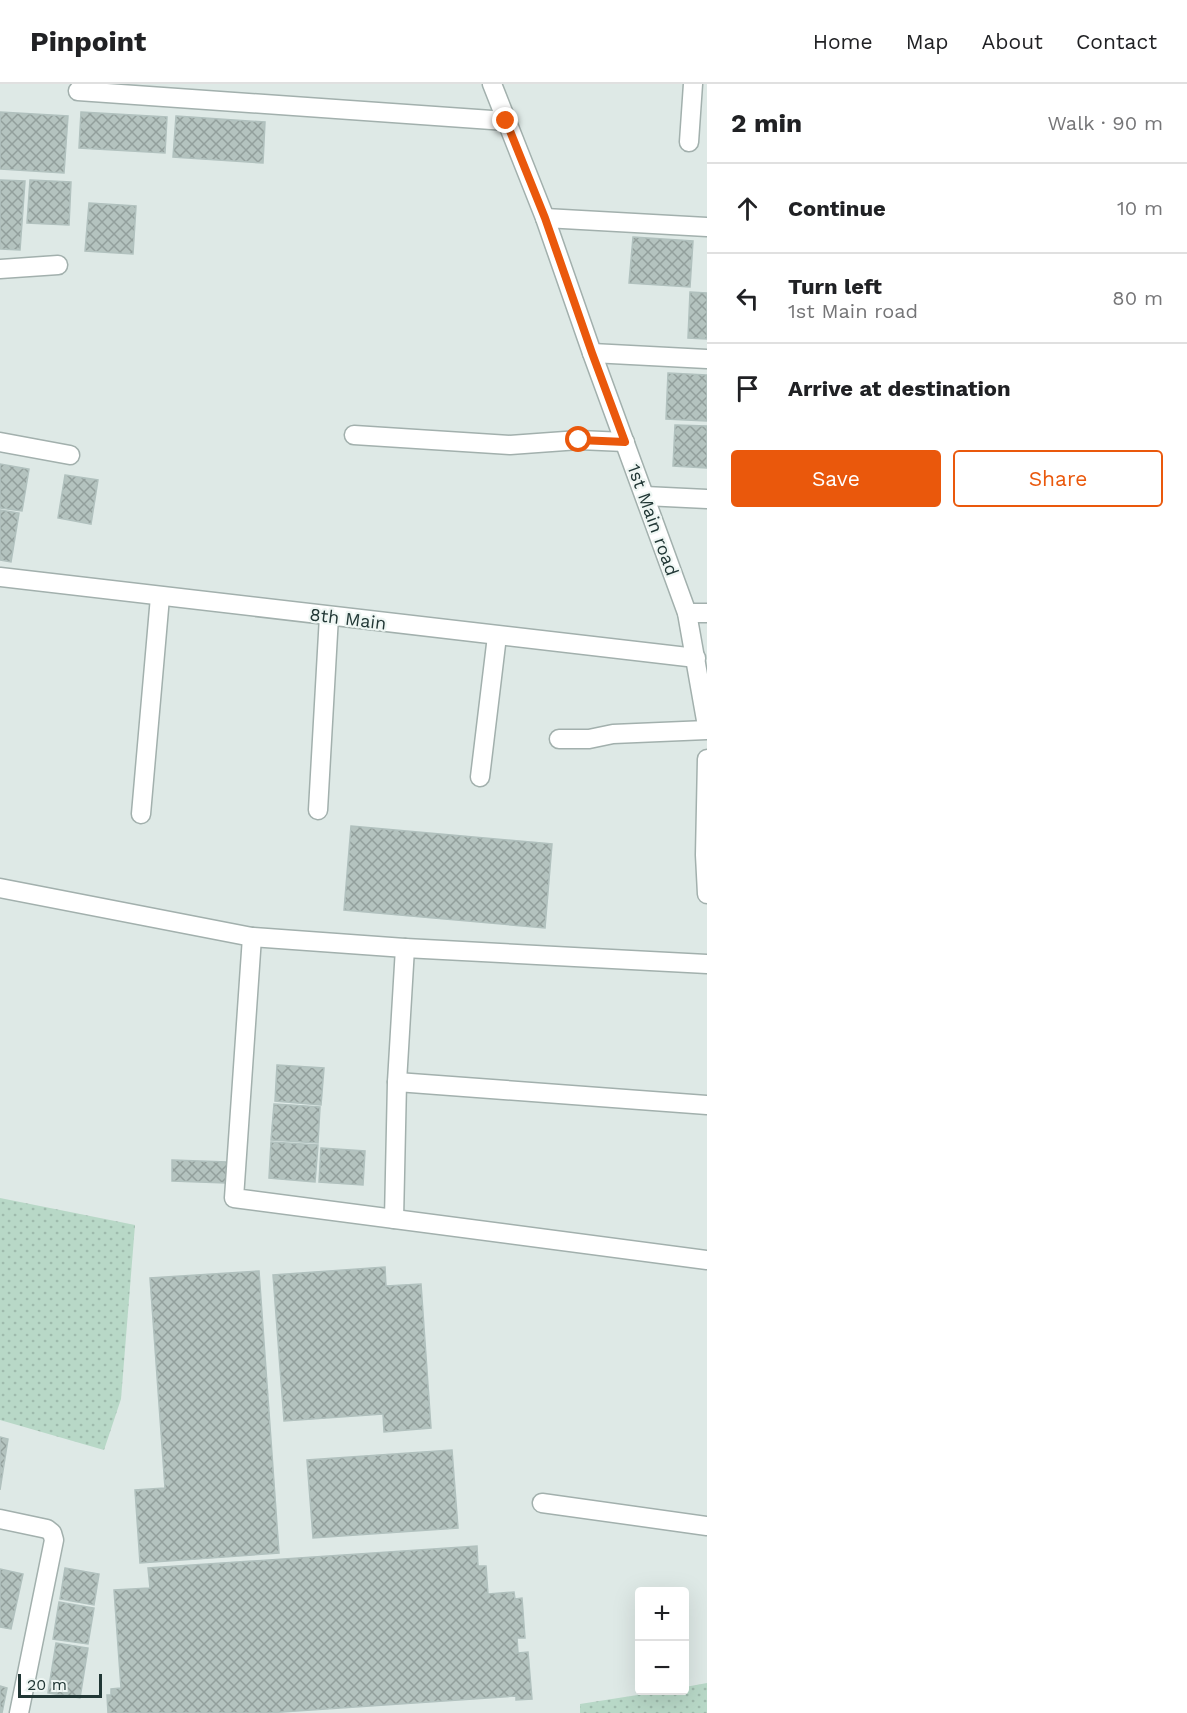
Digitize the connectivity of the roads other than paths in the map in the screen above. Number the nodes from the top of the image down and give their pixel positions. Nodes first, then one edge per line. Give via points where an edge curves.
1 (492, 84) edge
2 (693, 84) edge
3 (78, 91) dead end
4 (506, 121) junction
5 (689, 142) dead end
6 (545, 218) junction
7 (707, 227) edge
8 (58, 265) dead end
9 (0, 269) edge
10 (592, 353) junction
11 (707, 359) edge
12 (354, 435) dead end
13 (0, 442) edge
14 (625, 442) junction
15 (70, 455) dead end
16 (645, 496) junction
17 (707, 499) edge
18 (0, 577) edge
19 (160, 597) junction
20 (687, 613) junction
21 (707, 613) edge
22 (328, 616) junction
23 (497, 636) junction
24 (696, 658) junction
25 (704, 696) edge
26 (707, 728) edge
27 (559, 739) dead end
28 (707, 759) edge
29 (480, 777) dead end
30 (318, 810) dead end
31 (141, 814) dead end
32 (706, 855) edge
33 (0, 888) edge
34 (707, 894) edge
35 (252, 937) junction
36 (405, 948) junction
37 (707, 964) edge
38 (397, 1082) junction
39 (707, 1106) edge
40 (394, 1219) junction
41 (707, 1260) edge
42 (542, 1503) dead end
43 (0, 1519) edge
44 (707, 1526) edge
45 (19, 1713) edge

1 - 4 street, 1st Main road
2 - 5 street
3 - 4 street
4 - 6 street, 1st Main road
6 - 7 street
6 - 10 street, 1st Main road
8 - 9 street
10 - 11 street
10 - 14 street, 1st Main road
12 - 14 street via 510,445 579,440
13 - 15 street
14 - 16 street, 1st Main road
16 - 17 street
16 - 20 street, 1st Main road
18 - 19 street, 8th Main
19 - 22 street, 8th Main
19 - 31 street
20 - 21 street
20 - 24 street, 1st Main road
22 - 23 street, 8th Main
22 - 30 street
23 - 24 street, 8th Main
23 - 29 street
24 - 25 street, 1st Main road
25 - 26 street, 1st Main road
26 - 27 street
28 - 32 street
32 - 34 street
33 - 35 street
35 - 36 street
35 - 40 street via 234,1198
36 - 37 street
36 - 38 street
38 - 39 street
38 - 40 street
40 - 41 street
42 - 44 street
43 - 45 street via 47,1529 54,1540

